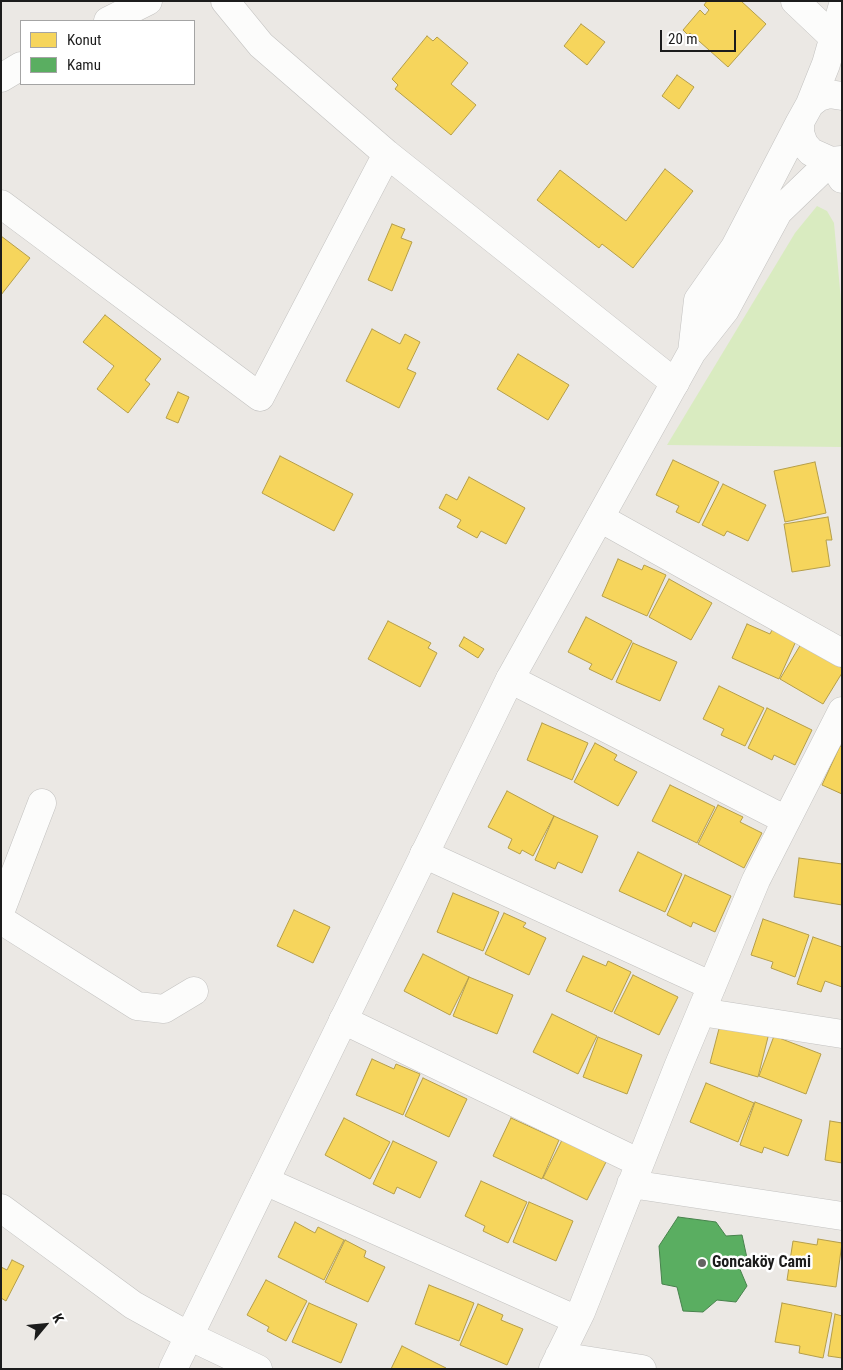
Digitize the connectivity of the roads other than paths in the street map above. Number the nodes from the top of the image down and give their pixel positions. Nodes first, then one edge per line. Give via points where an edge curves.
1 (148, 1) edge
2 (225, 1) edge
3 (795, 1) edge
4 (842, 8) edge
5 (110, 20) edge
6 (833, 37) junction
7 (20, 67) edge
8 (1, 78) edge
9 (842, 96) edge
10 (805, 113) junction
11 (388, 154) junction
12 (838, 167) edge
13 (1, 204) edge
14 (692, 352) junction
15 (675, 384) junction
16 (600, 518) junction
17 (842, 652) edge
18 (510, 679) junction
19 (842, 711) edge
20 (42, 803) dead end
21 (786, 820) junction
22 (424, 854) junction
23 (1, 910) edge
24 (1, 920) edge
25 (712, 986) junction
26 (194, 991) dead end
27 (701, 1012) junction
28 (343, 1020) junction
29 (842, 1034) edge
30 (636, 1174) junction
31 (265, 1181) junction
32 (1, 1208) edge
33 (842, 1216) edge
34 (577, 1320) junction
35 (189, 1336) junction
36 (556, 1362) edge
37 (173, 1369) edge
38 (258, 1369) edge
39 (642, 1369) edge

1 - 5 street
2 - 11 street via 261,45
3 - 6 street
4 - 6 street
6 - 10 street
7 - 8 street
9 - 10 street via 829,94 819,97
10 - 12 street via 800,133 804,144
10 - 14 street via 735,248 698,300
11 - 13 street via 260,397
11 - 15 street
12 - 14 street via 778,212 725,310
14 - 15 street
15 - 16 street
16 - 17 street
16 - 18 street
18 - 21 street
18 - 22 street
19 - 21 street
20 - 23 street
21 - 25 street via 756,880
22 - 25 street
22 - 28 street
24 - 26 street via 137,1006 164,1009
25 - 27 street
27 - 29 street
27 - 30 street
28 - 30 street
28 - 31 street
30 - 33 street
30 - 34 street
31 - 34 street
31 - 35 street
32 - 35 street via 133,1306
34 - 36 street
35 - 37 street
35 - 38 street
36 - 39 street

